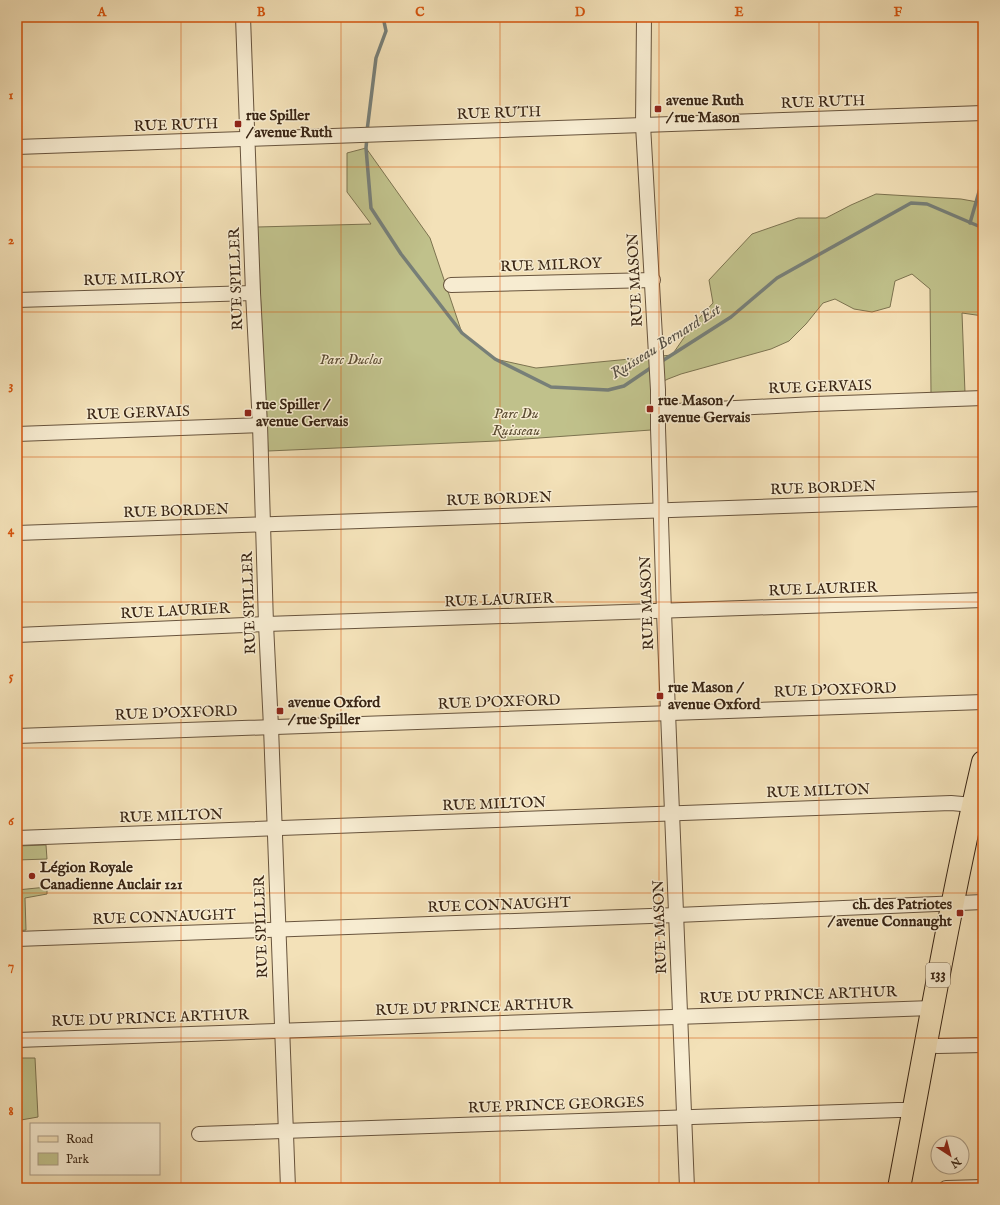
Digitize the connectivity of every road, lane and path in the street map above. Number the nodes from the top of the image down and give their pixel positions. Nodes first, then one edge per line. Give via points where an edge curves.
1 (243, 17) edge
2 (644, 17) edge
3 (983, 113) edge
4 (643, 125) junction
5 (247, 139) junction
6 (17, 147) edge
7 (653, 280) junction
8 (451, 285) dead end
9 (253, 293) junction
10 (17, 300) edge
11 (983, 398) edge
12 (658, 405) junction
13 (260, 425) junction
14 (17, 434) edge
15 (983, 499) edge
16 (661, 510) junction
17 (263, 525) junction
18 (17, 533) edge
19 (983, 600) edge
20 (664, 612) junction
21 (266, 624) junction
22 (17, 635) edge
23 (983, 702) edge
24 (668, 713) junction
25 (271, 727) junction
26 (17, 736) edge
27 (983, 762) edge
28 (973, 805) junction
29 (672, 814) junction
30 (274, 829) junction
31 (17, 838) edge
32 (983, 902) edge
33 (952, 903) junction
34 (677, 915) junction
35 (279, 930) junction
36 (17, 939) edge
37 (932, 1008) junction
38 (680, 1016) junction
39 (282, 1031) junction
40 (17, 1040) edge
41 (926, 1045) junction
42 (983, 1045) edge
43 (914, 1110) junction
44 (684, 1117) junction
45 (285, 1132) junction
46 (199, 1134) dead end
47 (983, 1187) edge
48 (288, 1188) edge
49 (687, 1188) edge
50 (900, 1188) edge
51 (946, 1188) edge

1 - 5 street, RUE SPILLER
2 - 4 street, RUE MASON
3 - 4 street, RUE RUTH
4 - 5 street, RUE RUTH
4 - 7 street, RUE MASON
5 - 6 street, RUE RUTH
5 - 9 street, RUE SPILLER
7 - 8 street, RUE MILROY
7 - 12 street, RUE MASON
9 - 10 street, RUE MILROY
9 - 13 street, RUE SPILLER
11 - 12 street, RUE GERVAIS via 815,404
12 - 16 street, RUE MASON
13 - 14 street, RUE GERVAIS
13 - 17 street, RUE SPILLER
15 - 16 street, RUE BORDEN
16 - 17 street, RUE BORDEN
16 - 20 street, RUE MASON
17 - 18 street, RUE BORDEN
17 - 21 street, RUE SPILLER
19 - 20 street, RUE LAURIER
20 - 21 street, RUE LAURIER
20 - 24 street, RUE MASON
21 - 22 street, RUE LAURIER
21 - 25 street, RUE SPILLER
23 - 24 street, RUE D'OXFORD
24 - 25 street, RUE D'OXFORD
24 - 29 street, RUE MASON
25 - 26 street, RUE D'OXFORD
25 - 30 street, RUE SPILLER
27 - 28 main road, 133
28 - 29 street, RUE MILTON via 951,803
28 - 33 main road, 133
29 - 30 street, RUE MILTON
29 - 34 street, RUE MASON
30 - 31 street, RUE MILTON
30 - 35 street, RUE SPILLER
32 - 33 street, RUE CONNAUGHT
33 - 34 street, RUE CONNAUGHT
33 - 37 main road, 133
34 - 35 street, RUE CONNAUGHT
34 - 38 street, RUE MASON
35 - 36 street, RUE CONNAUGHT
35 - 39 street, RUE SPILLER
37 - 38 street, RUE DU PRINCE ARTHUR
37 - 41 main road, 133
38 - 39 street, RUE DU PRINCE ARTHUR
38 - 44 street, RUE MASON
39 - 40 street, RUE DU PRINCE ARTHUR
39 - 45 street, RUE SPILLER
41 - 42 street
41 - 43 main road, 133
43 - 44 street, RUE PRINCE GEORGES
43 - 50 main road, 133
44 - 45 street, RUE PRINCE GEORGES
44 - 49 street, RUE MASON
45 - 46 street, RUE PRINCE GEORGES
45 - 48 street, RUE SPILLER
47 - 51 street

